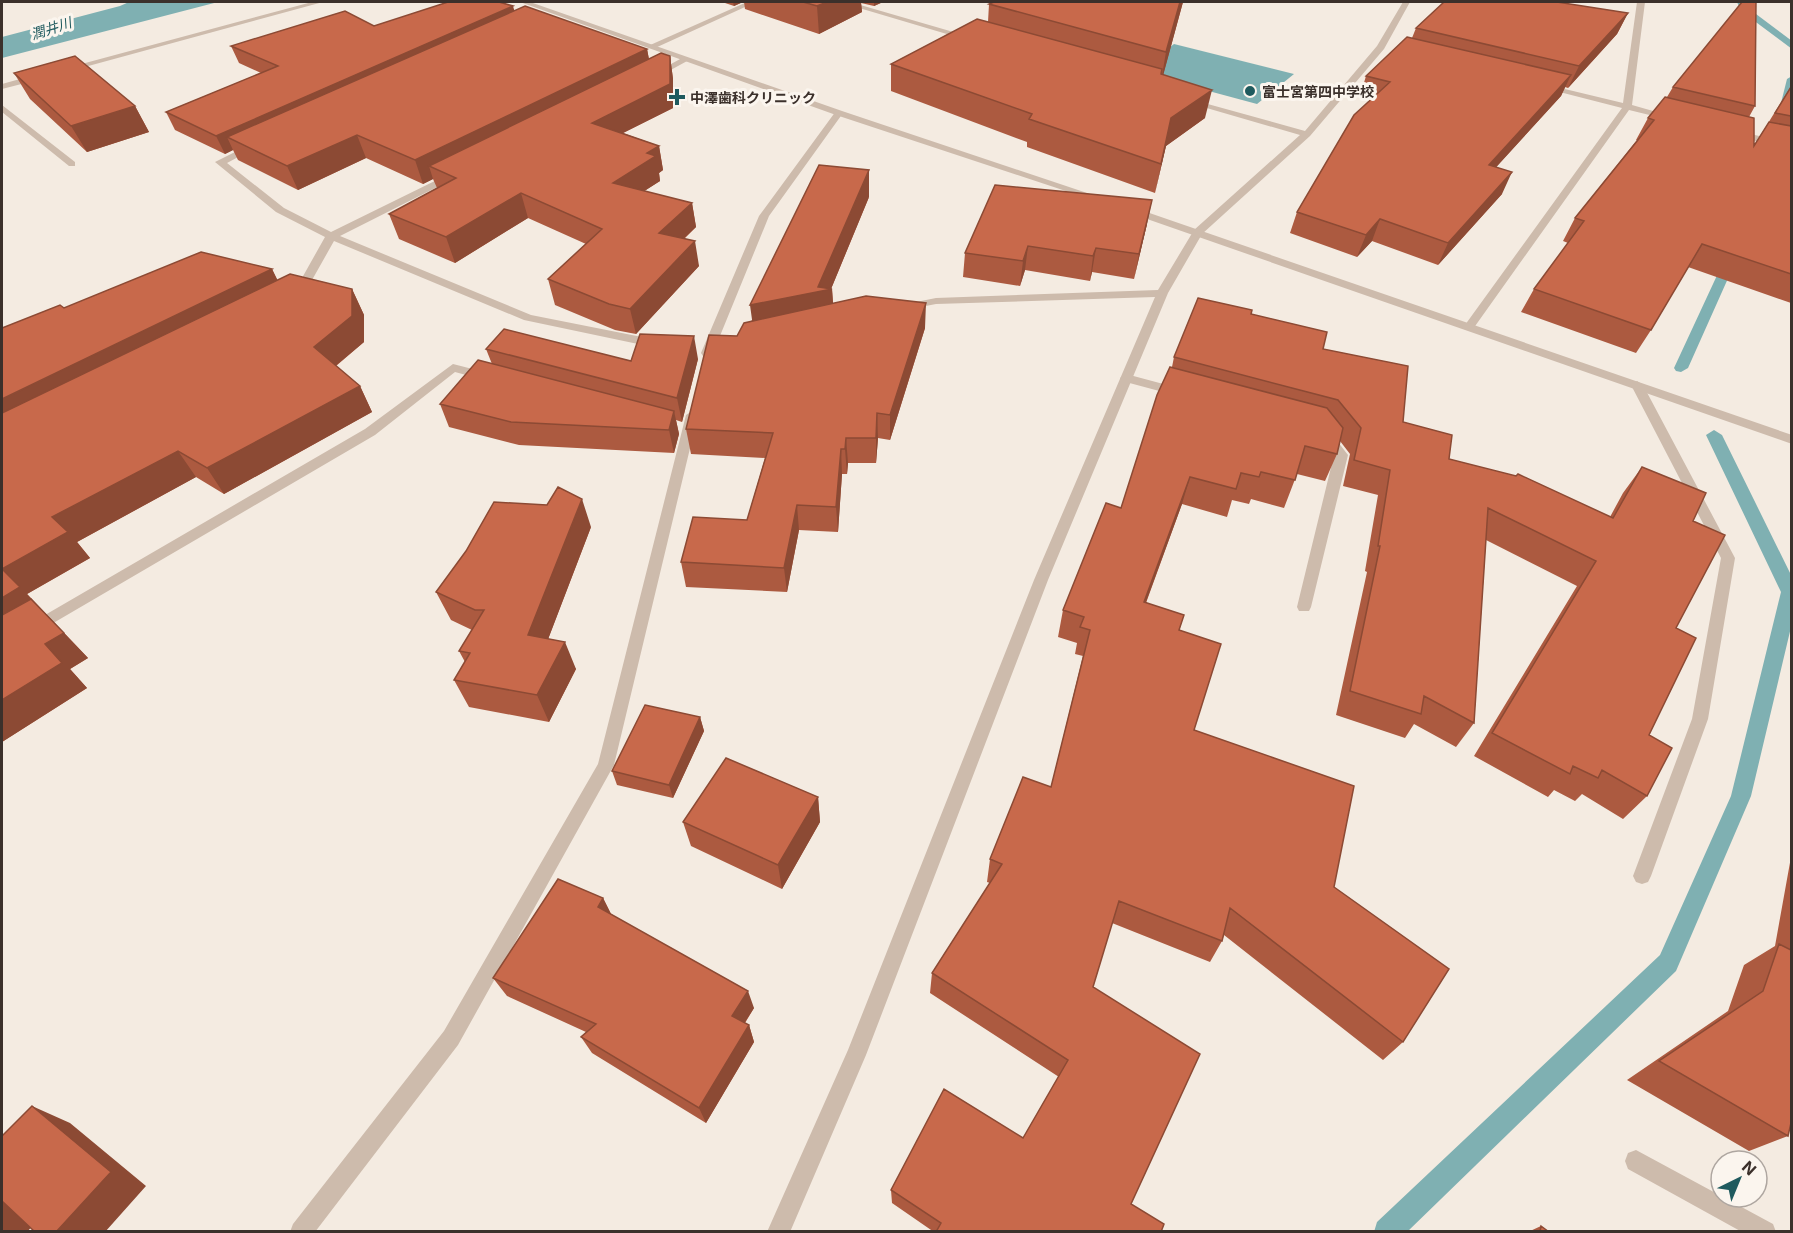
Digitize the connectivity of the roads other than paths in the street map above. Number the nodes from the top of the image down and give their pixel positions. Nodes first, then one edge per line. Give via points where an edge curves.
1 (319, 2) edge
2 (524, 2) edge
3 (752, 2) edge
4 (843, 2) edge
5 (1406, 2) edge
6 (1641, 2) edge
7 (554, 11) junction
8 (543, 16) edge
9 (979, 40) edge
10 (652, 46) junction
11 (1381, 47) junction
12 (1392, 50) edge
13 (685, 60) junction
14 (59, 72) edge
15 (47, 75) edge
16 (642, 81) edge
17 (1538, 85) edge
18 (2, 87) edge
19 (1182, 98) edge
20 (1627, 107) junction
21 (2, 108) edge
22 (839, 113) junction
23 (1685, 121) edge
24 (1720, 129) edge
25 (1307, 134) junction
26 (263, 143) edge
27 (1791, 147) edge
28 (72, 164) dead end
29 (460, 172) edge
30 (1108, 202) edge
31 (1120, 206) edge
32 (1198, 232) junction
33 (331, 236) junction
34 (1162, 293) junction
35 (292, 297) edge
36 (891, 310) edge
37 (1469, 327) junction
38 (674, 347) edge
39 (706, 355) edge
40 (1126, 378) junction
41 (498, 380) edge
42 (1637, 386) junction
43 (696, 397) edge
44 (1195, 397) edge
45 (1311, 428) edge
46 (1791, 440) edge
47 (1304, 607) dead end
48 (2, 647) edge
49 (1642, 876) dead end
50 (1636, 1161) dead end
51 (301, 1232) edge
52 (778, 1232) edge
53 (1765, 1232) edge

1 - 14 street
2 - 7 street
3 - 10 street
4 - 9 street
5 - 11 street
6 - 20 street
7 - 8 street
7 - 10 street
10 - 13 street
11 - 12 street
11 - 25 street
13 - 16 street
13 - 22 street
15 - 18 street
17 - 20 street
19 - 25 street
20 - 23 street
20 - 37 street
21 - 28 street
22 - 30 street
22 - 39 street via 764,216
24 - 27 street
25 - 32 street
26 - 33 street via 219,162 280,210
29 - 33 street
31 - 32 street
32 - 34 street
32 - 37 street
33 - 35 street via 302,292
33 - 38 street via 528,318
34 - 36 street via 936,301
34 - 40 street
37 - 42 street
40 - 44 street
40 - 52 street via 1041,580 856,1055
41 - 48 street via 453,368 370,432
42 - 46 street
42 - 49 street via 1728,558 1700,719
43 - 51 street via 683,428 606,765 450,1038
45 - 47 street via 1323,431 1341,455
50 - 53 street

